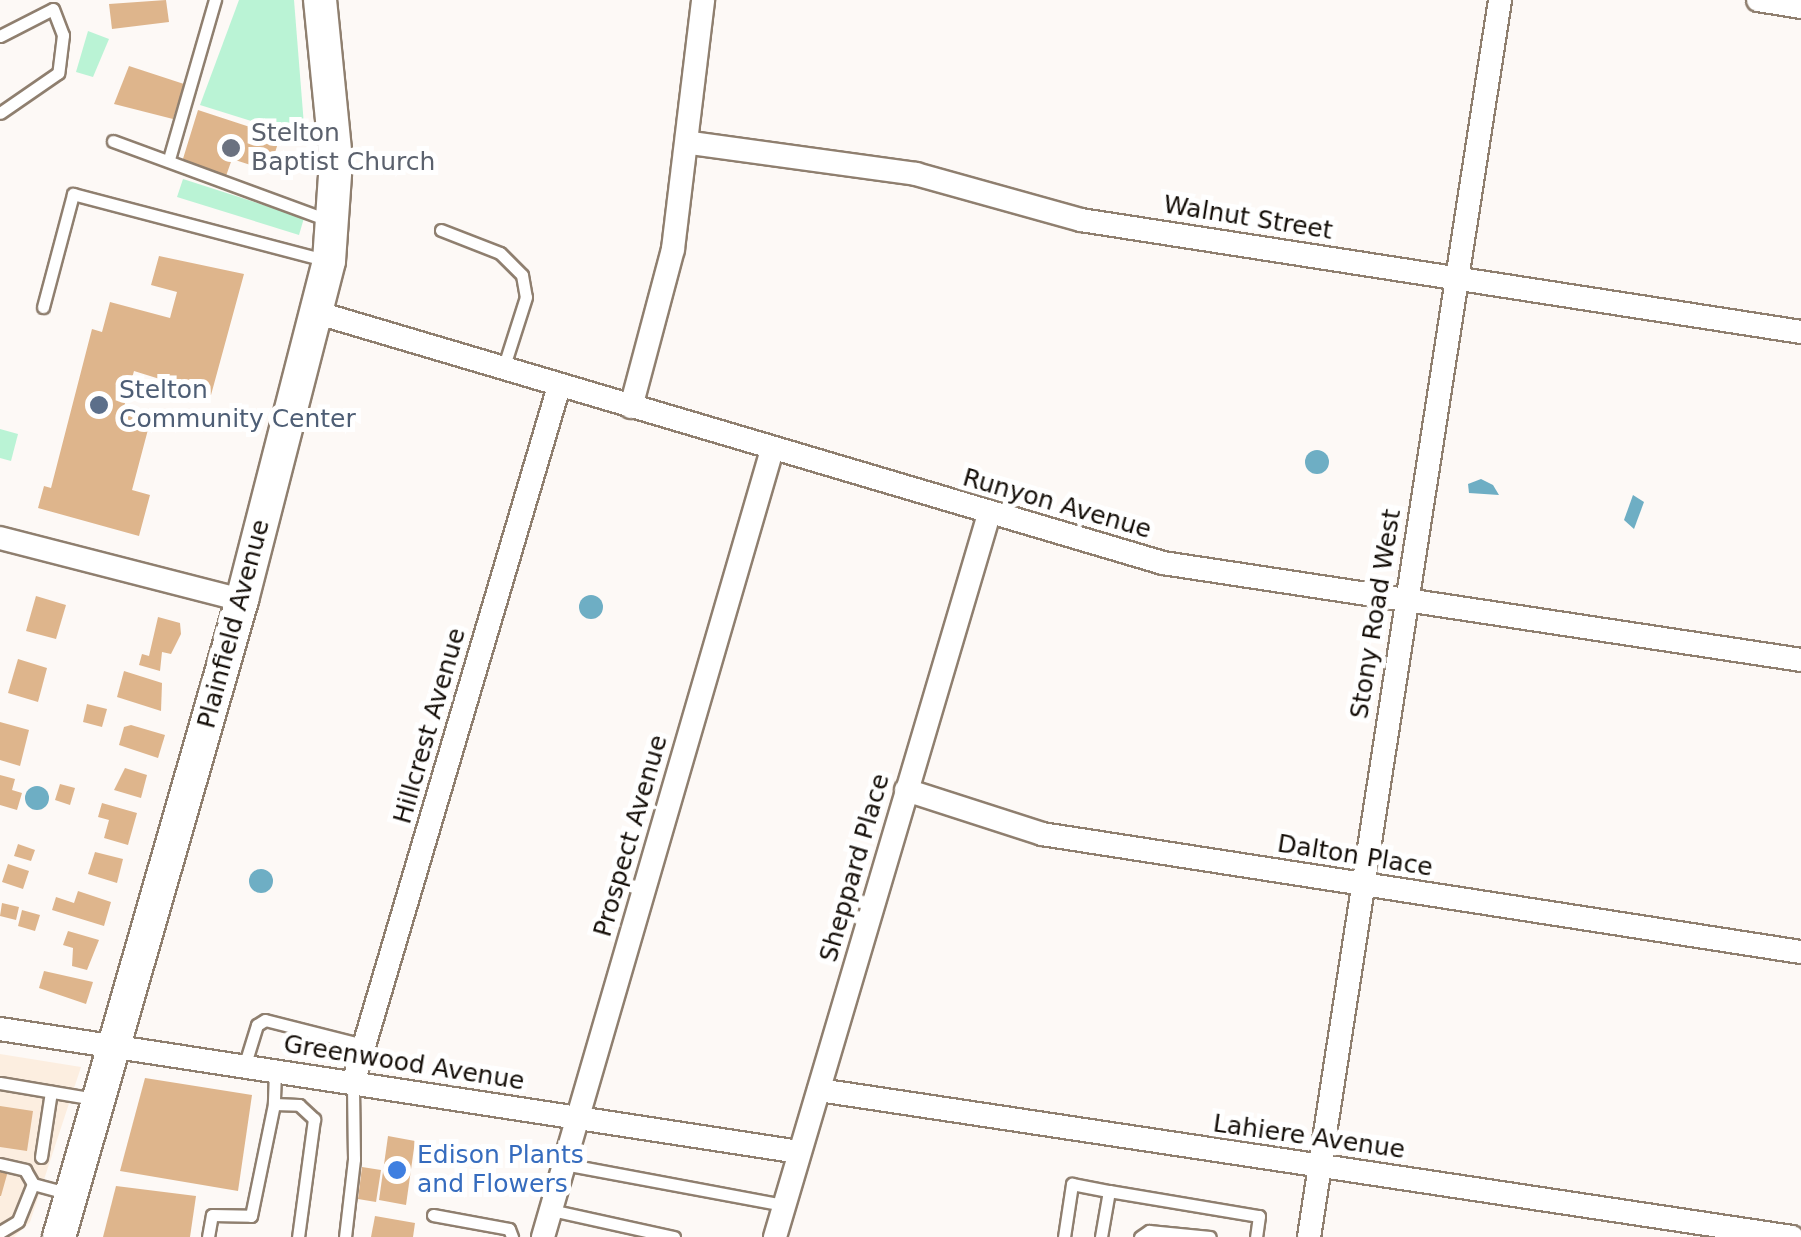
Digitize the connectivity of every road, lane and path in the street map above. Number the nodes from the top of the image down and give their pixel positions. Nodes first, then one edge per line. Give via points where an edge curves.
1 (214, 0) edge
2 (320, 0) edge
3 (703, 0) edge
4 (1500, 0) edge
5 (1758, 0) edge
6 (1801, 7) edge
7 (0, 36) edge
8 (0, 114) edge
9 (113, 141) dead end
10 (691, 143) junction
11 (168, 159) junction
12 (334, 222) junction
13 (440, 230) dead end
14 (329, 262) junction
15 (1459, 278) junction
16 (44, 307) dead end
17 (318, 313) junction
18 (1801, 332) edge
19 (503, 369) junction
20 (559, 386) junction
21 (631, 407) junction
22 (772, 450) junction
23 (989, 514) junction
24 (0, 538) edge
25 (1406, 599) junction
26 (242, 600) junction
27 (1801, 660) edge
28 (906, 790) junction
29 (1362, 885) junction
30 (1801, 952) edge
31 (0, 1030) edge
32 (364, 1045) junction
33 (115, 1048) junction
34 (244, 1067) junction
35 (275, 1071) junction
36 (302, 1075) junction
37 (353, 1082) junction
38 (0, 1083) edge
39 (819, 1090) junction
40 (51, 1092) junction
41 (100, 1099) junction
42 (274, 1104) junction
43 (299, 1105) junction
44 (578, 1117) junction
45 (799, 1152) junction
46 (41, 1158) dead end
47 (0, 1164) edge
48 (564, 1164) junction
49 (1318, 1167) junction
50 (34, 1184) junction
51 (1109, 1191) junction
52 (71, 1194) junction
53 (784, 1206) junction
54 (550, 1210) junction
55 (433, 1214) dead end
56 (1646, 1226) edge
57 (0, 1232) edge
58 (58, 1237) edge
59 (208, 1237) edge
60 (298, 1237) edge
61 (345, 1237) edge
62 (512, 1237) edge
63 (542, 1237) edge
64 (674, 1237) edge
65 (775, 1237) edge
66 (1064, 1237) edge
67 (1101, 1237) edge
68 (1140, 1237) edge
69 (1210, 1237) edge
70 (1256, 1237) edge
71 (1309, 1237) edge
72 (1792, 1237) edge

1 - 11 lane
2 - 12 main road, Plainfield Avenue via 333,110
3 - 10 street
4 - 15 street, Stony Road West
5 - 6 street
7 - 8 lane via 53,9 63,35 58,73
9 - 11 lane
10 - 15 street, Walnut Street via 833,158 1082,220
10 - 21 street via 674,249
11 - 12 lane
12 - 14 main road, Plainfield Avenue
13 - 19 lane via 500,253 522,275 526,297
14 - 16 lane via 73,194
14 - 17 main road, Plainfield Avenue
15 - 18 street, Walnut Street
15 - 25 street, Stony Road West
17 - 19 street, Runyon Avenue
17 - 26 main road, Plainfield Avenue
19 - 20 street, Runyon Avenue
20 - 21 street, Runyon Avenue
20 - 32 street, Hillcrest Avenue
21 - 22 street, Runyon Avenue
22 - 23 street, Runyon Avenue
22 - 44 street, Prospect Avenue
23 - 25 street, Runyon Avenue via 1163,563
23 - 28 street, Sheppard Place
24 - 26 street
25 - 27 street, Runyon Avenue
25 - 29 street, Stony Road West
26 - 33 main road, Plainfield Avenue
28 - 29 street, Dalton Place via 1042,834
28 - 39 street, Sheppard Place
29 - 30 street, Dalton Place
29 - 49 street, Stony Road West
31 - 33 street, Greenwood Avenue
32 - 34 lane via 265,1020 257,1025
32 - 37 street, Hillcrest Avenue
33 - 34 street, Greenwood Avenue
33 - 41 main road, Plainfield Avenue
34 - 35 street, Greenwood Avenue
35 - 36 street, Greenwood Avenue
35 - 42 lane
36 - 37 street, Greenwood Avenue
36 - 43 lane
37 - 44 street, Greenwood Avenue
37 - 61 lane via 354,1160
38 - 40 lane
39 - 45 street, Sheppard Place
39 - 49 street, Lahiere Avenue
40 - 41 lane
40 - 46 lane
41 - 52 main road, Plainfield Avenue
42 - 43 lane
42 - 59 lane via 251,1216 212,1215
43 - 60 lane via 314,1119
44 - 45 street, Greenwood Avenue
44 - 48 street, Prospect Avenue
45 - 53 street, Sheppard Place
47 - 50 lane via 24,1170
48 - 53 lane
48 - 54 street, Prospect Avenue
49 - 56 street, Lahiere Avenue
49 - 71 street, Stony Road West
50 - 52 lane
50 - 57 lane via 18,1221
51 - 66 lane via 1072,1184
51 - 67 lane
51 - 70 lane via 1259,1216
52 - 58 main road, Plainfield Avenue
53 - 65 street, Sheppard Place
54 - 63 street, Prospect Avenue
54 - 64 lane
55 - 62 lane via 509,1230
56 - 72 street, Lahiere Avenue
68 - 69 lane

